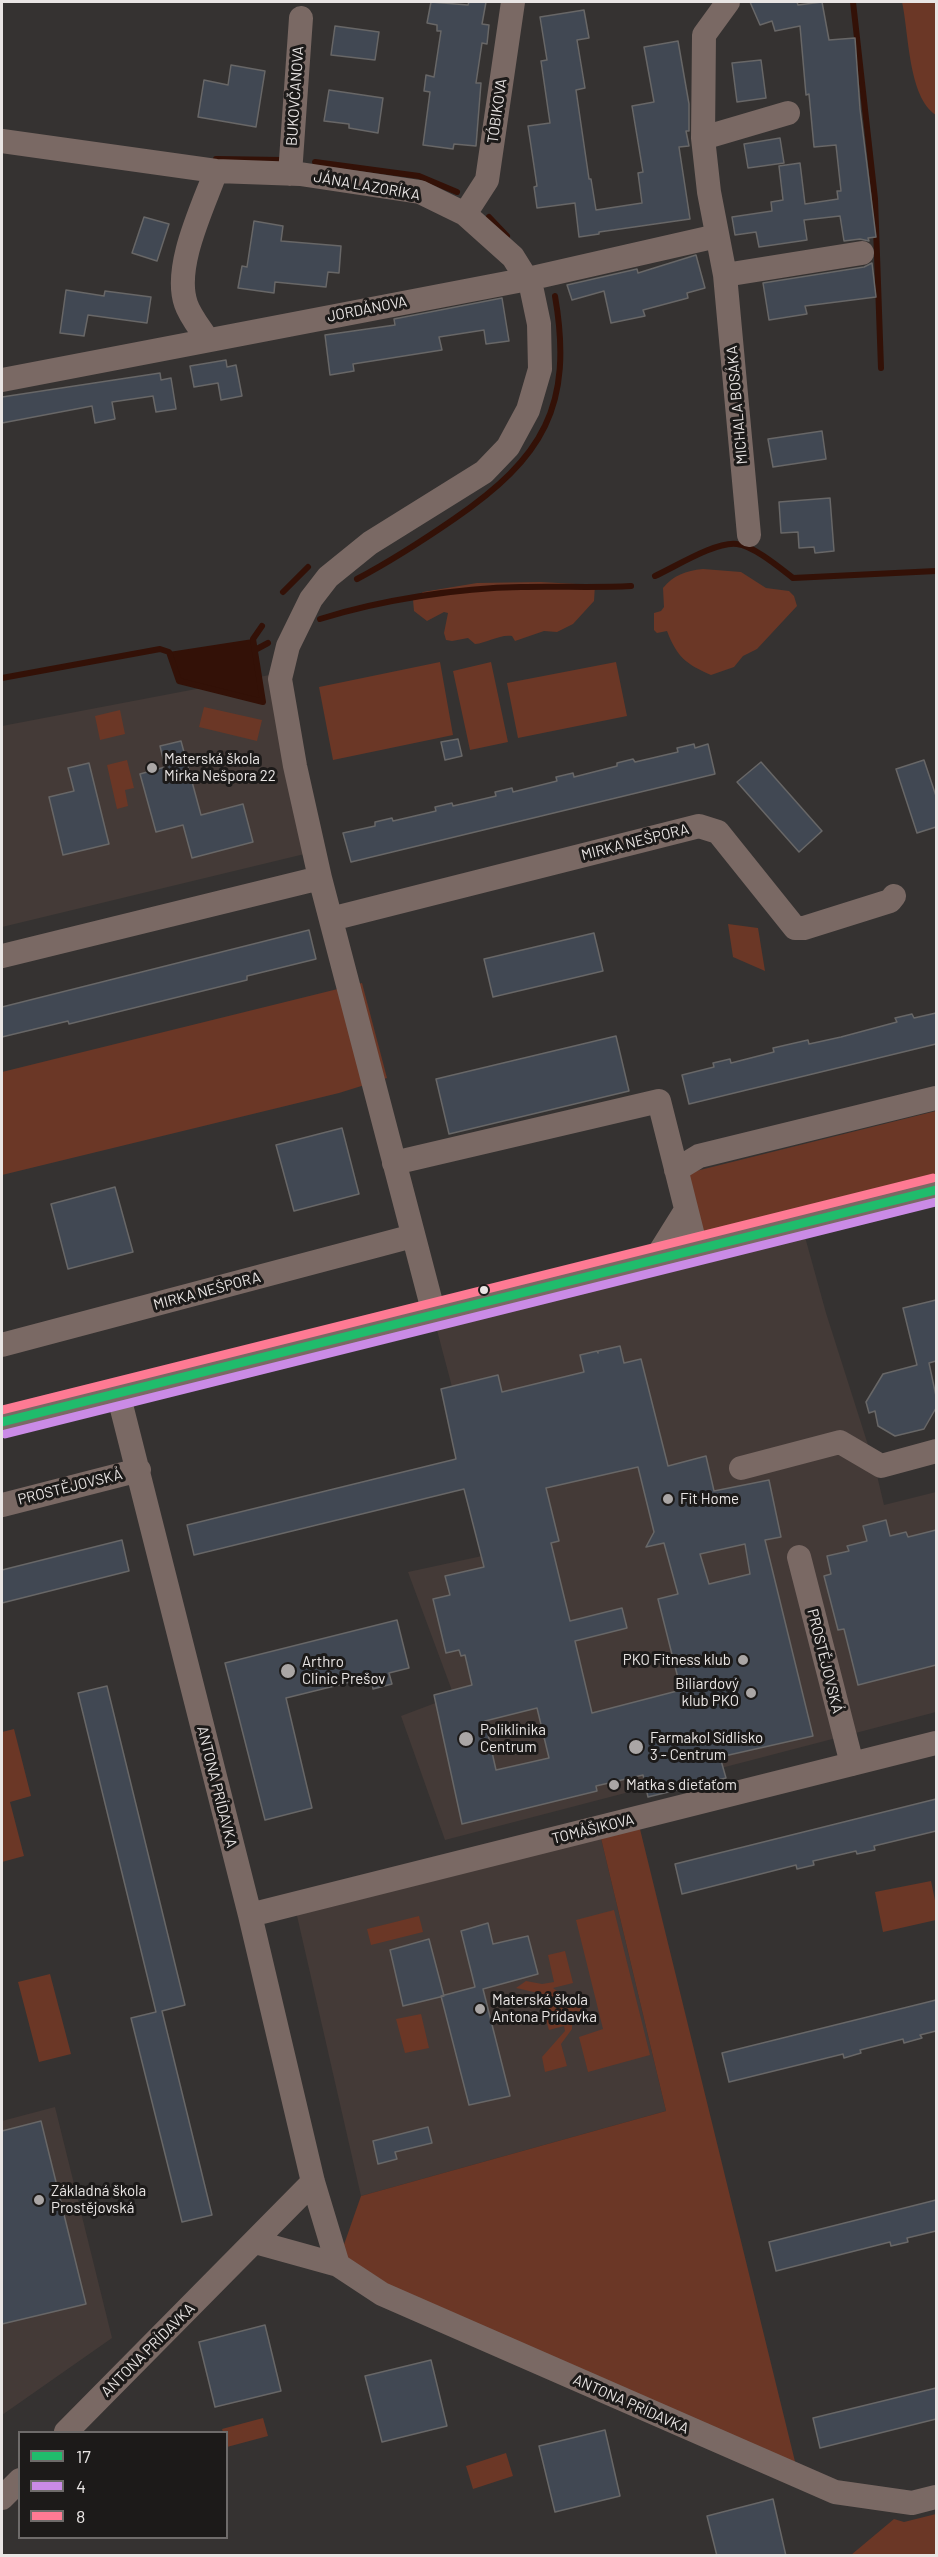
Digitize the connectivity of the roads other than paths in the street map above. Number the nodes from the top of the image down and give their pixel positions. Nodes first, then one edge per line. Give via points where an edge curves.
1 (513, 2) edge
2 (728, 2) edge
3 (301, 18) dead end
4 (788, 113) dead end
5 (703, 138) junction
6 (2, 141) edge
7 (216, 171) junction
8 (290, 174) junction
9 (465, 214) junction
10 (717, 236) junction
11 (862, 253) dead end
12 (725, 275) junction
13 (528, 279) junction
14 (207, 339) junction
15 (2, 380) edge
16 (748, 535) dead end
17 (320, 878) junction
18 (894, 896) dead end
19 (331, 919) junction
20 (2, 956) edge
21 (936, 1098) edge
22 (394, 1163) junction
23 (676, 1170) junction
24 (936, 1190) edge
25 (686, 1210) junction
26 (413, 1236) junction
27 (696, 1248) junction
28 (656, 1258) junction
29 (434, 1314) junction
30 (2, 1345) edge
31 (118, 1393) junction
32 (2, 1422) edge
33 (936, 1451) edge
34 (741, 1468) dead end
35 (139, 1470) junction
36 (2, 1505) edge
37 (799, 1557) dead end
38 (936, 1743) edge
39 (852, 1764) junction
40 (250, 1915) junction
41 (313, 2182) junction
42 (255, 2242) junction
43 (338, 2265) junction
44 (68, 2431) edge
45 (18, 2482) edge
46 (936, 2497) edge
47 (2, 2498) edge

1 - 9 street, TÓBIKOVA via 488,180
2 - 5 street, MICHALA BOSÁKA via 704,35
3 - 8 street, BUKOVČANOVA
4 - 5 street
5 - 10 street, MICHALA BOSÁKA
6 - 7 street, JÁNA LAZORÍKA
7 - 8 street, JÁNA LAZORÍKA
7 - 14 street via 184,265 186,306
8 - 9 street, JÁNA LAZORÍKA via 420,192
9 - 13 street, JÁNA LAZORÍKA via 513,256
10 - 12 street, MICHALA BOSÁKA
10 - 13 street
11 - 12 street
12 - 16 street, MICHALA BOSÁKA
13 - 14 street, JORDÁNOVA
13 - 17 street, JÁNA LAZORÍKA via 539,324 540,369 528,410 508,447 484,472 370,543 328,577 311,599 288,646 280,680
14 - 15 street, JORDÁNOVA
17 - 19 street
17 - 20 street
18 - 19 street, MIRKA NEŠPORA via 890,901 795,928 718,832 699,826
19 - 22 street
21 - 23 street via 699,1156
22 - 23 street via 659,1101
22 - 26 street
23 - 25 street
24 - 27 street
25 - 27 street
25 - 28 street
26 - 29 street
26 - 30 street, MIRKA NEŠPORA
27 - 28 street
28 - 29 street
29 - 31 street
31 - 32 street
31 - 35 street, ANTONA PRÍDAVKA
33 - 34 street via 881,1466 840,1442
35 - 36 street, PROSTĚJOVSKÁ
35 - 40 street, ANTONA PRÍDAVKA
37 - 39 street, PROSTĚJOVSKÁ
38 - 39 street, TOMÁŠIKOVA
39 - 40 street, TOMÁŠIKOVA
40 - 41 street, ANTONA PRÍDAVKA
41 - 42 street, ANTONA PRÍDAVKA
41 - 43 street, ANTONA PRÍDAVKA
42 - 43 street, ANTONA PRÍDAVKA
42 - 44 street, ANTONA PRÍDAVKA
43 - 46 street, ANTONA PRÍDAVKA via 382,2294 836,2492 912,2503
45 - 47 street

